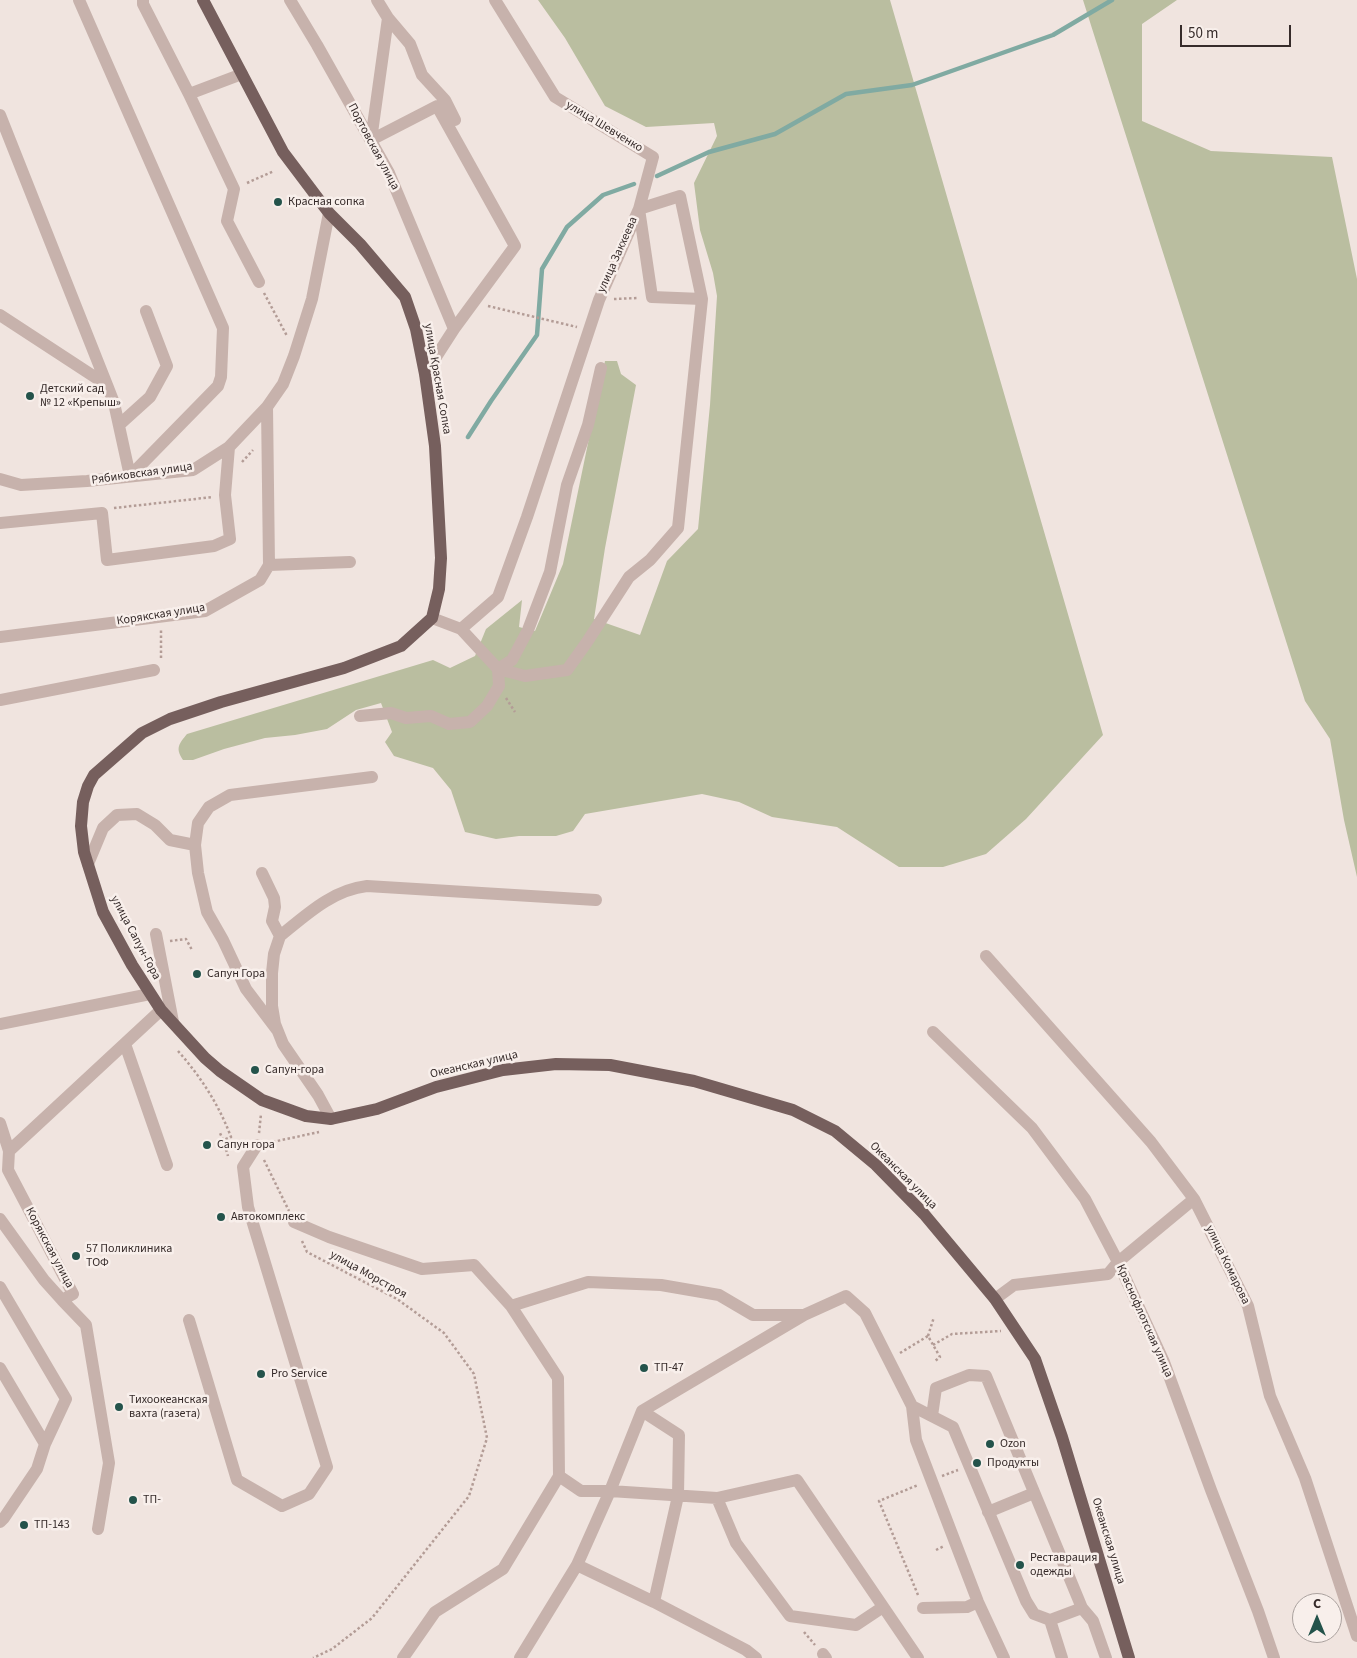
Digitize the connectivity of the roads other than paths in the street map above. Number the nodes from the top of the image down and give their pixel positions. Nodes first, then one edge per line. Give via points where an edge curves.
1 (79, 0) edge
2 (143, 0) edge
3 (203, 0) edge
4 (290, 0) edge
5 (377, 0) edge
6 (495, 0) edge
7 (388, 18) junction
8 (242, 74) junction
9 (189, 94) junction
10 (0, 115) edge
11 (455, 120) dead end
12 (371, 140) junction
13 (639, 209) junction
14 (329, 213) junction
15 (259, 282) road end
16 (702, 299) junction
17 (146, 311) dead end
18 (0, 315) edge
19 (454, 329) junction
20 (601, 368) dead end
21 (425, 374) junction
22 (107, 385) junction
23 (267, 407) junction
24 (119, 426) junction
25 (229, 447) junction
26 (130, 476) junction
27 (0, 479) edge
28 (0, 522) edge
29 (350, 562) dead end
30 (269, 565) junction
31 (432, 618) junction
32 (461, 628) junction
33 (0, 637) edge
34 (498, 669) junction
35 (154, 670) road end
36 (0, 700) edge
37 (360, 716) dead end
38 (372, 777) dead end
39 (195, 845) junction
40 (88, 864) junction
41 (262, 874) dead end
42 (596, 900) dead end
43 (156, 934) dead end
44 (280, 936) junction
45 (986, 956) dead end
46 (150, 994) junction
47 (161, 1010) junction
48 (173, 1022) junction
49 (0, 1024) edge
50 (277, 1030) junction
51 (933, 1032) dead end
52 (126, 1044) junction
53 (306, 1116) joint
54 (331, 1119) junction
55 (0, 1123) edge
56 (257, 1145) road end
57 (9, 1151) junction
58 (167, 1165) dead end
59 (1194, 1199) junction
60 (0, 1219) edge
61 (294, 1222) road end
62 (1118, 1262) junction
63 (0, 1287) edge
64 (995, 1299) junction
65 (62, 1300) junction
66 (511, 1306) junction
67 (804, 1314) junction
68 (189, 1320) dead end
69 (0, 1368) edge
70 (912, 1406) junction
71 (642, 1411) junction
72 (932, 1416) junction
73 (45, 1444) junction
74 (559, 1476) junction
75 (610, 1491) junction
76 (1034, 1493) junction
77 (678, 1496) junction
78 (717, 1498) junction
79 (988, 1512) junction
80 (0, 1522) edge
81 (98, 1529) dead end
82 (577, 1565) junction
83 (654, 1602) junction
84 (978, 1602) junction
85 (883, 1606) junction
86 (923, 1608) road end
87 (1082, 1608) junction
88 (1050, 1620) junction
89 (1357, 1636) edge
90 (403, 1658) edge
91 (520, 1658) edge
92 (756, 1658) edge
93 (918, 1658) edge
94 (1004, 1658) edge
95 (1062, 1658) edge
96 (1106, 1658) edge
97 (1129, 1658) edge
98 (1274, 1658) edge

1 - 26 street via 222,328 218,386
2 - 9 street via 142,4
3 - 8 main road, улица Красная Сопка
4 - 12 street, Портовская улица
5 - 7 street
6 - 13 street, улица Шевченко via 555,97 653,157
7 - 11 street via 410,44 422,75 445,100
7 - 12 street
8 - 9 street
8 - 14 main road, улица Красная Сопка via 283,152
9 - 15 street via 234,189 228,221
10 - 22 street
12 - 19 street, Портовская улица via 389,173
12 - 19 street via 437,106 515,246
13 - 16 street via 652,297
13 - 16 street, улица Закхеева via 680,196
13 - 32 street, улица Закхеева via 598,300 498,597
14 - 21 main road, улица Красная Сопка via 404,297 416,329
14 - 23 street, Рябиковская улица via 312,299 294,356 283,384
16 - 34 street, улица Закхеева via 678,528 650,560 628,577 567,670 525,676
17 - 24 street via 167,366 150,397
18 - 22 street
19 - 21 street
20 - 34 street via 588,425 567,485 550,572 528,630 512,660
21 - 31 main road, улица Красная Сопка via 435,446 441,558 439,589
22 - 24 street
23 - 25 street, Рябиковская улица
23 - 30 street
24 - 26 street
25 - 26 street, Рябиковская улица via 193,470
25 - 28 street via 225,495 230,539 214,546 107,560 102,514
26 - 27 street, Рябиковская улица via 21,485
29 - 30 street
30 - 33 street, Корякская улица via 260,580 205,611
31 - 32 street
31 - 40 main road, улица Сапун-Гора via 401,646 344,668 212,704 142,733 94,775 88,786 81,826
32 - 34 street
34 - 37 street via 499,686 487,706 470,722 449,724 430,716 406,718 391,713
35 - 36 street
38 - 39 street via 230,795 209,807 198,823
39 - 40 street via 170,840 137,814 117,815 103,828
39 - 50 street via 207,912 246,988
40 - 46 main road, улица Сапун-Гора via 103,912
41 - 44 street via 275,899 272,921
42 - 44 street via 367,886 337,894
43 - 48 street
44 - 50 street via 274,954 272,978 272,1006
45 - 59 street, улица Комарова via 1151,1142
46 - 47 main road, улица Сапун-Гора
46 - 49 street
47 - 48 main road, улица Сапун-Гора
47 - 52 street
48 - 53 main road, улица Сапун-Гора via 220,1071 262,1100
50 - 54 street
51 - 62 street, Краснофлотская улица via 1032,1128 1085,1200
52 - 57 street
52 - 58 street
53 - 54 main road, Океанская улица
54 - 64 main road, Океанская улица via 377,1109 436,1087 503,1070 556,1064 610,1065 694,1081 792,1110 835,1131 876,1165 924,1214
55 - 57 street, Корякская улица
56 - 68 street via 243,1167 248,1207 327,1467 309,1494 282,1506 237,1480
57 - 65 street, Корякская улица via 8,1170 73,1294
59 - 62 street
59 - 89 street, улица Комарова via 1248,1306 1270,1396 1305,1478
60 - 65 street, Корякская улица
61 - 66 street via 422,1269 474,1265
62 - 64 street via 1108,1274 1014,1285
62 - 98 street, Краснофлотская улица via 1164,1362
63 - 73 street via 66,1399
64 - 97 main road, Океанская улица via 1035,1359
65 - 81 street via 86,1325 109,1463
66 - 67 street via 588,1282 660,1285 719,1295 753,1315
66 - 74 street via 558,1378
67 - 70 street via 846,1296 865,1313
67 - 71 street
69 - 73 street
70 - 72 street
70 - 84 street via 916,1440
71 - 75 street
71 - 77 street via 679,1435
72 - 76 street via 936,1388 969,1375 986,1376
72 - 79 street via 952,1427
73 - 80 street via 37,1469
74 - 75 street via 580,1491
74 - 90 street via 503,1569 435,1612
75 - 77 street
75 - 82 street
76 - 79 street
76 - 87 street
77 - 78 street
77 - 83 street
78 - 85 street via 797,1480
78 - 85 street via 736,1543 790,1616 856,1625
79 - 88 street via 1026,1601 1034,1614
82 - 83 street
82 - 91 street
83 - 92 street
84 - 86 street via 967,1607
84 - 94 street
85 - 93 street
87 - 88 street
87 - 96 street via 1092,1621
88 - 95 street

